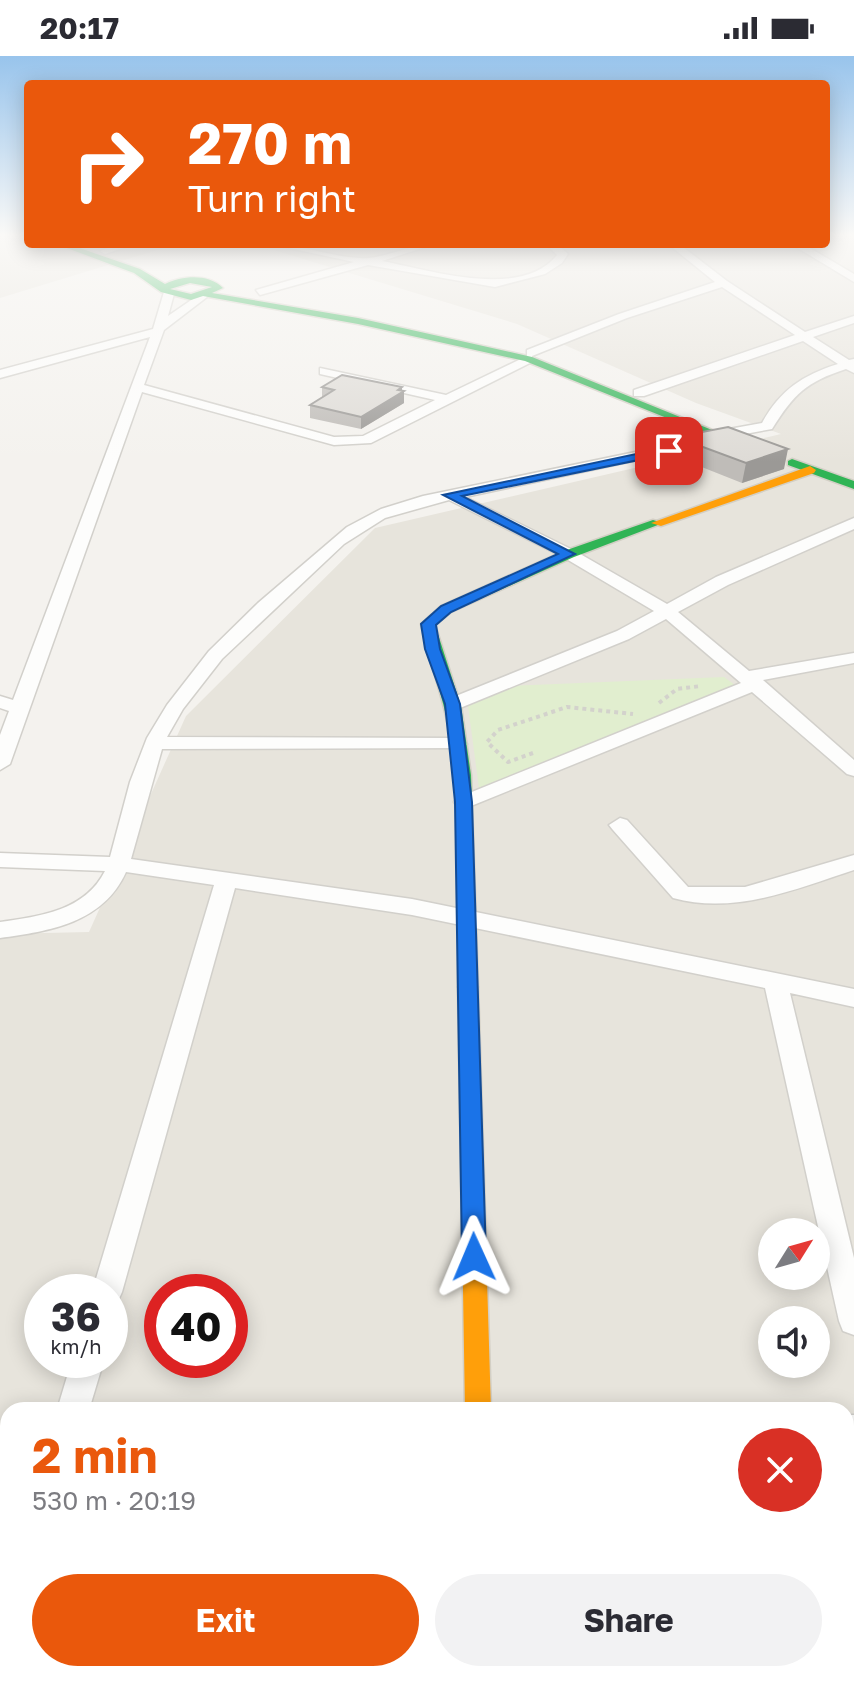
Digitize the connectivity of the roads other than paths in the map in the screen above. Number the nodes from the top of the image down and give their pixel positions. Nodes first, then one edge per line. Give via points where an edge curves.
1 (162, 311) edge
2 (184, 311) edge
3 (308, 311) edge
4 (351, 311) edge
5 (639, 311) edge
6 (765, 311) edge
7 (854, 319) edge
8 (159, 330) junction
9 (805, 338) junction
10 (530, 356) junction
11 (852, 366) edge
12 (324, 371) dead end
13 (0, 374) edge
14 (137, 387) junction
15 (639, 393) junction
16 (447, 399) junction
17 (728, 434) junction
18 (776, 452) junction
19 (810, 470) junction
20 (854, 474) edge
21 (854, 485) edge
22 (450, 495) junction
23 (854, 523) edge
24 (569, 554) junction
25 (667, 611) junction
26 (854, 658) edge
27 (833, 662) junction
28 (854, 675) edge
29 (752, 681) junction
30 (453, 704) junction
31 (9, 705) edge
32 (155, 743) junction
33 (457, 744) junction
34 (0, 764) edge
35 (854, 770) edge
36 (464, 802) junction
37 (620, 825) dead end
38 (0, 860) edge
39 (854, 862) edge
40 (117, 864) junction
41 (227, 879) junction
42 (466, 919) junction
43 (0, 930) edge
44 (775, 981) junction
45 (854, 998) edge
46 (112, 1274) edge
47 (854, 1321) edge
48 (83, 1378) edge
49 (75, 1402) edge
50 (478, 1402) edge

1 - 8 street
2 - 8 street
3 - 10 main road
4 - 10 main road via 463,334
5 - 10 street
6 - 9 street
7 - 9 street
8 - 13 street
8 - 14 street
9 - 11 street
9 - 15 street
10 - 15 main road
10 - 16 street
10 - 17 main road
11 - 17 street via 821,374 788,394 767,426
12 - 16 street
14 - 16 street via 334,441 366,440
14 - 31 street
15 - 17 main road
17 - 18 main road
17 - 22 street
18 - 19 main road
18 - 20 main road
19 - 21 main road
19 - 24 main road
22 - 24 street
22 - 32 street via 401,507 356,528 262,607 192,684
23 - 25 street
24 - 25 street
24 - 30 main road via 432,619 428,633
25 - 29 street
25 - 30 street via 623,635
26 - 27 street
27 - 28 street
27 - 29 street
29 - 35 street
29 - 36 street
30 - 33 main road
31 - 34 street
32 - 33 street
32 - 40 street
33 - 36 main road
36 - 42 main road
37 - 39 street via 681,893 704,899 768,888
38 - 40 street
40 - 41 street
40 - 43 street via 104,892 79,911
41 - 42 street
41 - 46 street
42 - 44 street
42 - 50 main road
44 - 45 street
44 - 47 street
48 - 49 street

